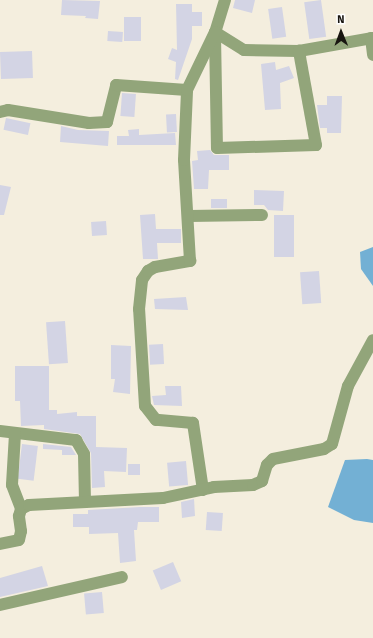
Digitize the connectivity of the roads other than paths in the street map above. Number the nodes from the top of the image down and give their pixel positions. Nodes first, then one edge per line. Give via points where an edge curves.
1 (225, 0) edge
2 (215, 32) junction
3 (372, 38) edge
4 (299, 51) junction
5 (373, 55) edge
6 (187, 90) junction
7 (0, 112) edge
8 (262, 214) dead end
9 (189, 216) junction
10 (373, 340) edge
11 (0, 432) edge
12 (15, 434) junction
13 (202, 490) junction
14 (85, 502) junction
15 (21, 509) junction
16 (0, 544) edge
17 (122, 577) dead end
18 (0, 605) edge

1 - 2 street
2 - 4 street via 244,50
2 - 4 street via 217,148 316,145
2 - 6 street
3 - 4 street
3 - 5 street
6 - 7 street via 116,85 107,122 90,123 8,110
6 - 9 street via 184,160
8 - 9 street
9 - 13 street via 190,261 155,267 148,271 142,280 139,309 145,406 156,420 193,423
10 - 13 street via 348,386 332,444 324,449 273,459 262,481 253,485
11 - 12 street
12 - 14 street via 76,440 84,454
12 - 15 street via 12,485
13 - 14 street via 163,498
14 - 15 street via 29,505
15 - 16 street via 18,516 21,531 19,540
17 - 18 street

